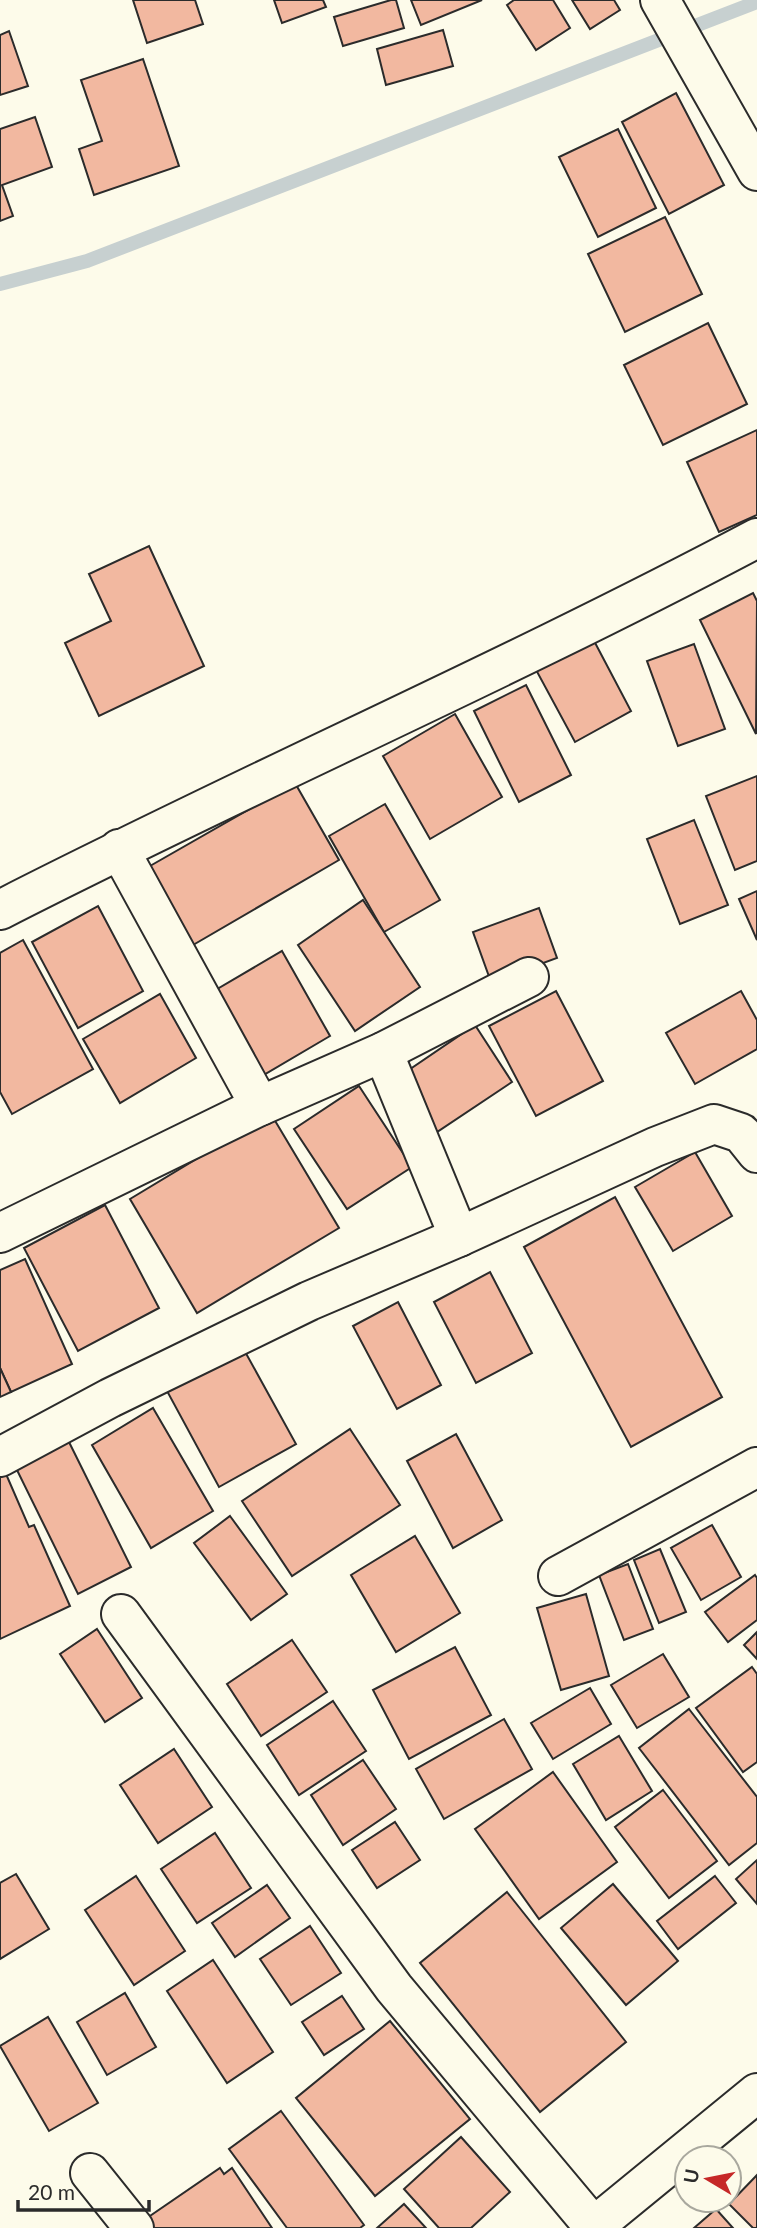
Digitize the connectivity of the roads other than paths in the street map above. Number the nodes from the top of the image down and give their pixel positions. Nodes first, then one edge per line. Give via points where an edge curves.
1 (660, 0) edge
2 (757, 171) edge
3 (757, 538) edge
4 (119, 849) junction
5 (0, 910) edge
6 (529, 977) dead end
7 (383, 1052) junction
8 (261, 1106) junction
9 (757, 1153) edge
10 (0, 1233) edge
11 (459, 1237) junction
12 (0, 1457) edge
13 (757, 1467) edge
14 (558, 1576) dead end
15 (121, 1614) dead end
16 (757, 2093) edge
17 (90, 2173) dead end
18 (593, 2227) edge
19 (134, 2228) edge

1 - 2 street
3 - 4 street via 630,606
4 - 5 street
4 - 8 street
6 - 7 street
7 - 8 street
7 - 11 street
8 - 10 street
9 - 11 street via 741,1133 714,1124
11 - 12 street via 309,1301
13 - 14 street
15 - 18 street via 394,1988
16 - 18 street
17 - 19 street

